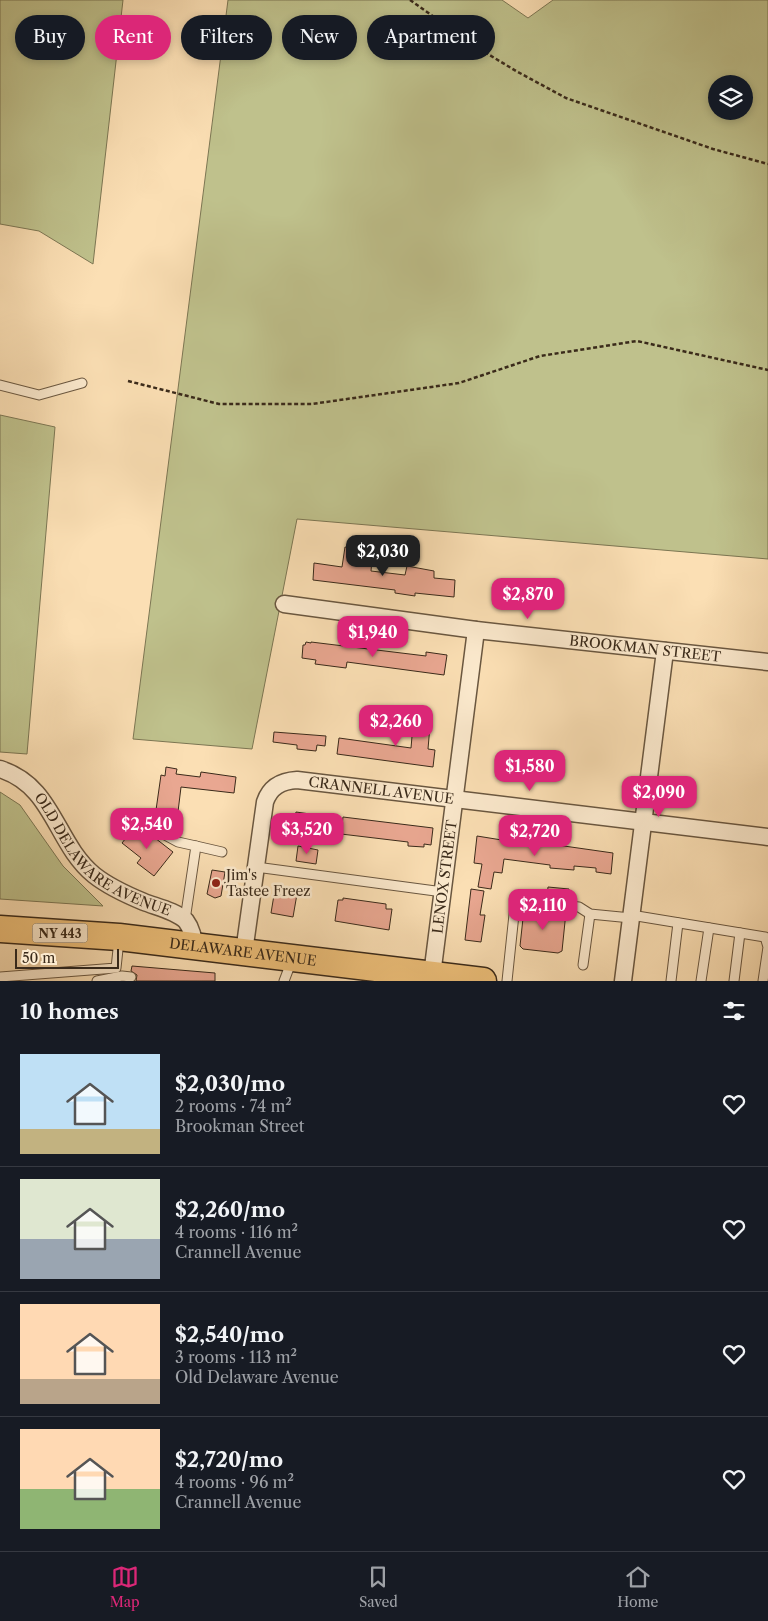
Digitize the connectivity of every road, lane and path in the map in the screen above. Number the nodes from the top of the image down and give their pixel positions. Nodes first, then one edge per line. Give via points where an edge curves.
1 (410, 0) edge
2 (768, 164) edge
3 (768, 370) edge
4 (128, 381) dead end
5 (82, 383) dead end
6 (0, 385) edge
7 (284, 604) dead end
8 (476, 630) junction
9 (665, 651) junction
10 (768, 662) edge
11 (0, 768) edge
12 (456, 799) junction
13 (642, 822) junction
14 (165, 835) dead end
15 (768, 837) edge
16 (196, 846) junction
17 (222, 852) dead end
18 (256, 867) junction
19 (443, 892) junction
20 (590, 914) junction
21 (631, 917) junction
22 (184, 920) junction
23 (678, 923) junction
24 (709, 928) junction
25 (0, 929) edge
26 (740, 933) junction
27 (119, 937) junction
28 (194, 946) junction
29 (244, 952) junction
30 (583, 965) dead end
31 (289, 969) edge
32 (432, 975) junction
33 (0, 977) edge
34 (131, 977) dead end
35 (97, 981) edge
36 (484, 981) edge
37 (507, 981) edge
38 (623, 981) edge
39 (671, 981) edge
40 (701, 981) edge
41 (734, 981) edge
42 (763, 981) edge

1 - 2 path via 478,48 566,98 713,149
3 - 4 path via 636,341 540,356 459,383 312,404 219,404
5 - 6 lane via 39,395
7 - 8 street, BROOKMAN STREET
8 - 9 street, BROOKMAN STREET
8 - 12 street, LENOX STREET
9 - 10 street, BROOKMAN STREET
9 - 13 street
11 - 22 street, OLD DELAWARE AVENUE via 38,793 73,851 92,873 122,892
12 - 13 street, CRANNELL AVENUE
12 - 18 street, CRANNELL AVENUE via 291,780 275,786 266,800
12 - 19 street, LENOX STREET
13 - 15 street, CRANNELL AVENUE
13 - 21 street
14 - 16 lane
16 - 17 lane
16 - 22 lane
18 - 19 lane
18 - 29 street
19 - 32 street, LENOX STREET
20 - 21 lane
20 - 30 lane
20 - 37 lane via 579,907 518,900
21 - 23 lane
21 - 38 street
22 - 28 street, OLD DELAWARE AVENUE via 191,929
23 - 24 lane
23 - 39 lane
24 - 26 lane
24 - 40 lane
25 - 27 main road, DELAWARE AVENUE / NY 443
26 - 41 lane
26 - 42 lane via 765,937 768,947
27 - 28 main road, DELAWARE AVENUE / NY 443
27 - 33 lane via 116,968
28 - 29 main road, DELAWARE AVENUE / NY 443
29 - 31 main road, DELAWARE AVENUE / NY 443
31 - 32 main road, DELAWARE AVENUE / NY 443
32 - 36 main road, DELAWARE AVENUE / NY 443
34 - 35 lane

